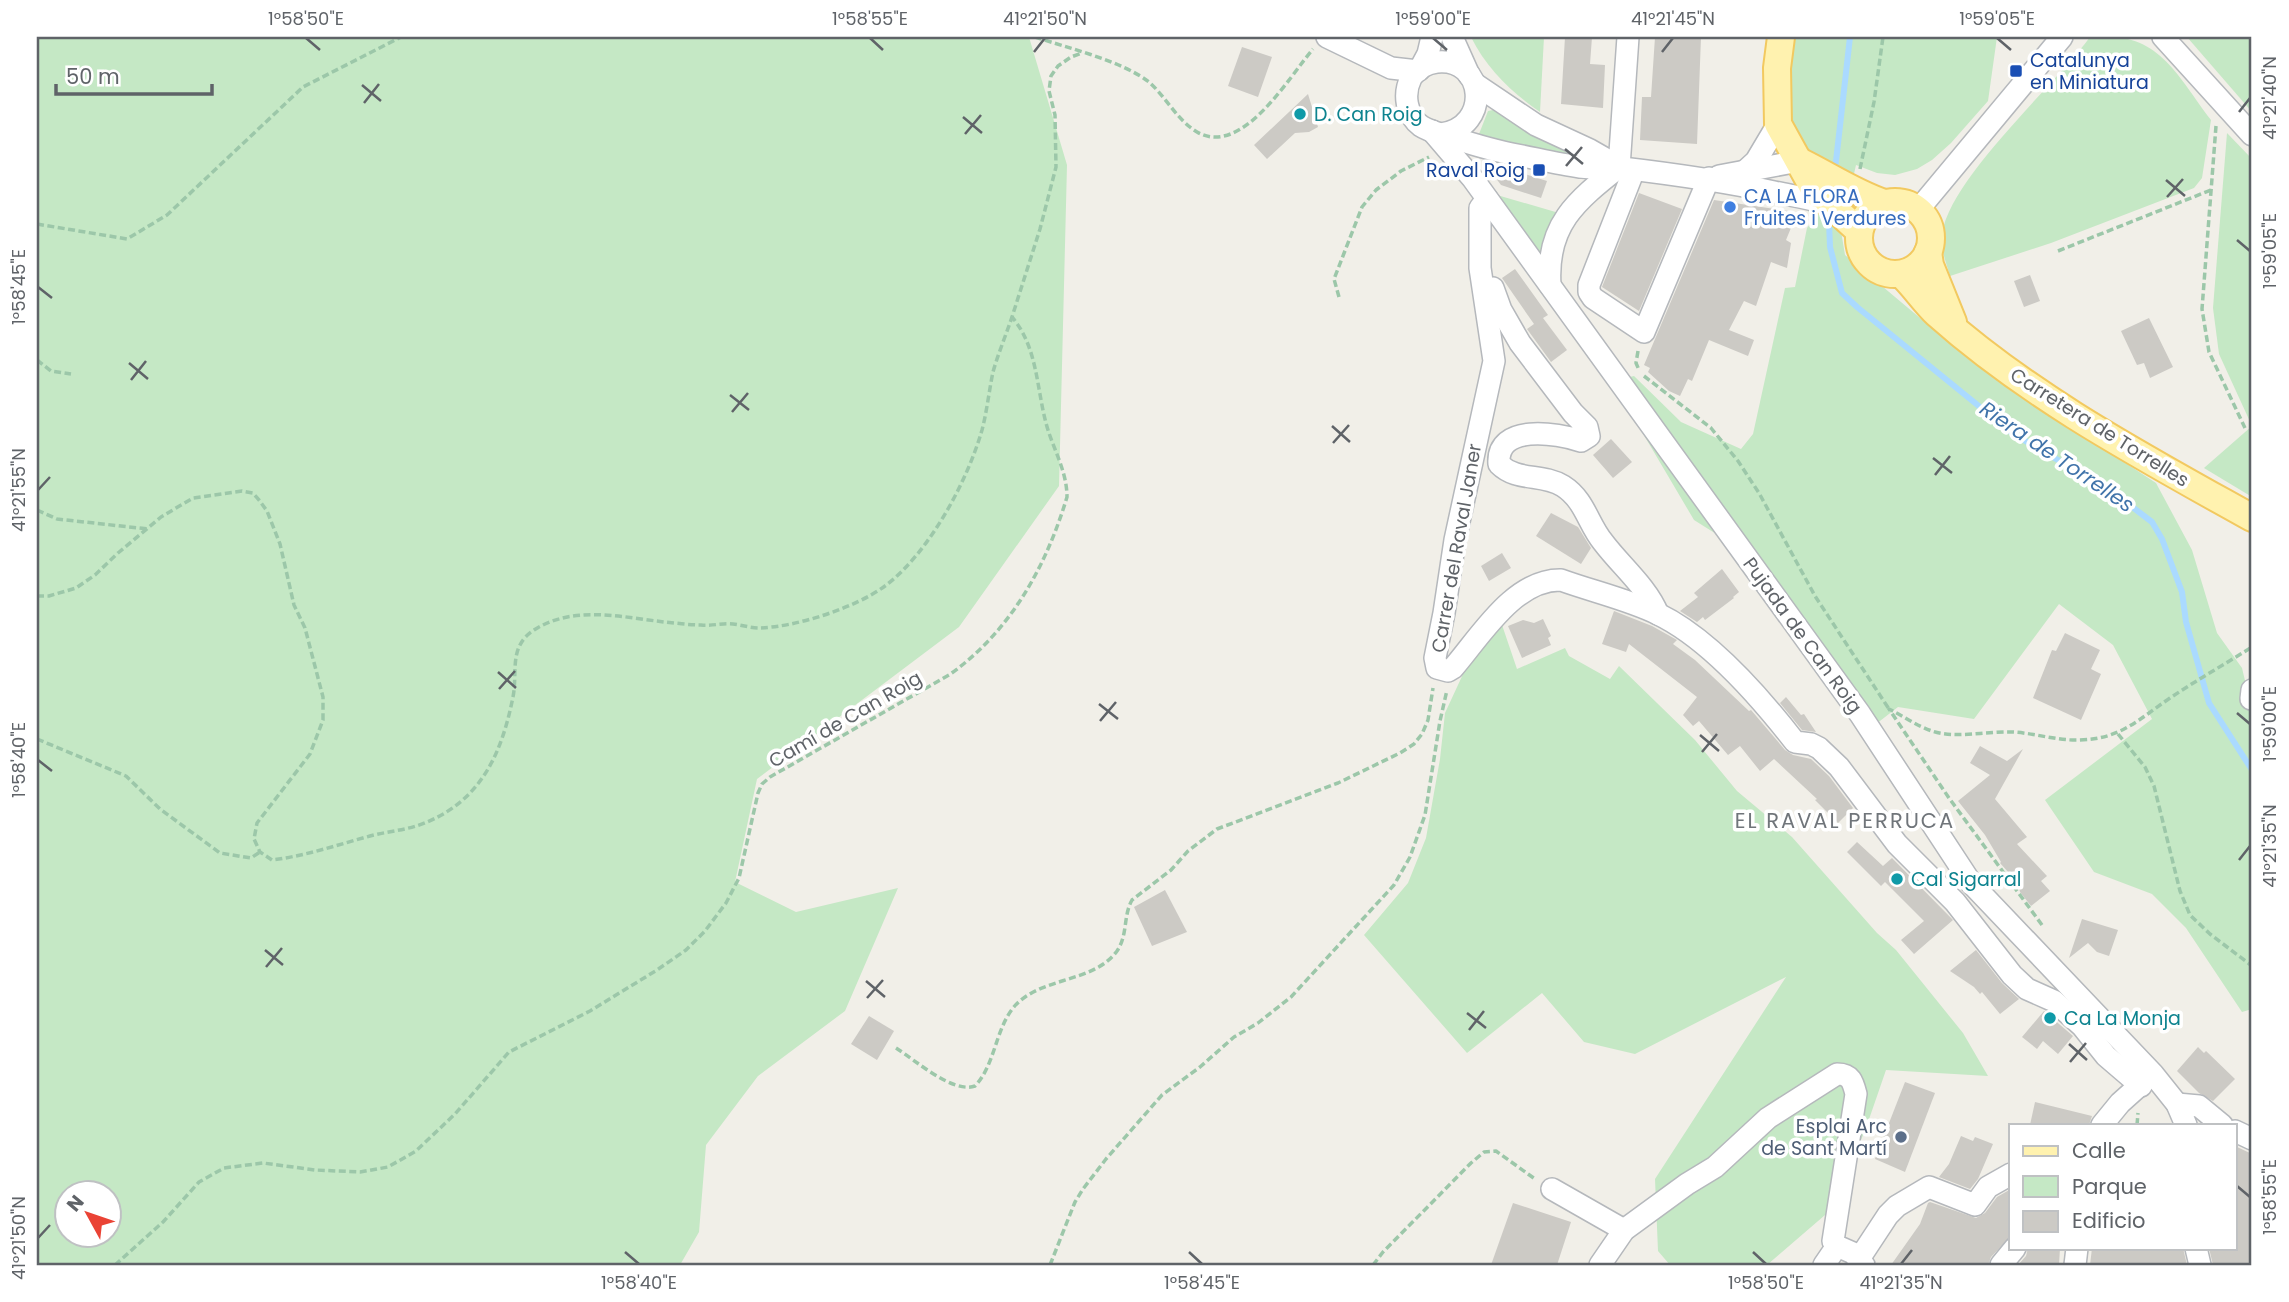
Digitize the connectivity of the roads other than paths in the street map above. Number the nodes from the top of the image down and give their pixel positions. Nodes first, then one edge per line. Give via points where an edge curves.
1 (1371, 37) edge
2 (1432, 37) edge
3 (1452, 37) edge
4 (1628, 37) edge
5 (1781, 37) edge
6 (2062, 37) edge
7 (2163, 37) edge
8 (1330, 38) edge
9 (1373, 59) junction
10 (1419, 70) junction
11 (1472, 80) junction
12 (1406, 100) junction
13 (1469, 120) junction
14 (1778, 124) junction
15 (2252, 135) edge
16 (1440, 138) junction
17 (1471, 145) junction
18 (1799, 161) junction
19 (1627, 169) junction
20 (1744, 172) junction
21 (1709, 178) junction
22 (1473, 179) junction
23 (1490, 202) junction
24 (1884, 203) junction
25 (1830, 205) junction
26 (1918, 210) junction
27 (1859, 231) junction
28 (1928, 252) junction
29 (1901, 274) junction
30 (1550, 285) junction
31 (1955, 327) junction
32 (2252, 518) edge
33 (1658, 614) junction
34 (2147, 1080) junction
35 (2177, 1104) junction
36 (2103, 1124) edge
37 (2186, 1124) edge
38 (2221, 1124) edge
39 (2236, 1131) edge
40 (2252, 1139) edge
41 (2009, 1175) edge
42 (1552, 1189) road end
43 (1623, 1230) junction
44 (1837, 1247) junction
45 (2013, 1250) edge
46 (1861, 1262) edge
47 (1600, 1265) edge
48 (1824, 1265) edge
49 (2001, 1265) edge

1 - 9 street
2 - 10 street
3 - 11 street
4 - 19 street
5 - 14 main road
6 - 26 street
7 - 15 street
8 - 9 street
9 - 10 street via 1391,68
9 - 12 street
10 - 11 street via 1449,62
10 - 12 street via 1411,78
11 - 13 street via 1477,102
11 - 19 street via 1536,125
12 - 16 street via 1414,120
13 - 16 street
13 - 17 street
14 - 18 main road
14 - 20 street via 1762,153
16 - 17 street
16 - 22 street, Pujada de Can Roig
17 - 19 street via 1582,168
17 - 22 street
18 - 20 street
18 - 24 main road
18 - 25 main road via 1815,191
19 - 21 street
19 - 21 street via 1589,292 1644,332
19 - 30 street via 1586,193 1568,213 1548,261
20 - 21 street
21 - 25 street
22 - 23 street, Pujada de Can Roig
23 - 30 street, Pujada de Can Roig
23 - 33 street via 1493,288 1501,310 1529,356 1587,427 1589,436 1581,441 1522,435 1500,449 1499,464 1509,473 1551,480 1570,492 1586,510 1600,540 1652,598
23 - 33 street, Carrer del Raval Janer via 1480,208 1480,268 1494,360 1449,570 1435,665 1446,669 1508,603 1552,580
24 - 26 main road via 1902,202
24 - 27 main road via 1871,210
25 - 27 main road
26 - 28 main road, Carretera de Torrelles via 1929,226
27 - 29 main road, Carretera de Torrelles via 1866,261 1878,270
28 - 29 main road via 1918,266
28 - 31 main road, Carretera de Torrelles
29 - 31 main road, Carretera de Torrelles
30 - 34 street, Pujada de Can Roig via 1860,714 1971,883
31 - 32 main road, Carretera de Torrelles via 2000,365 2067,410
33 - 34 street, Carrer del Raval Janer via 1709,649 1761,700 1795,742 1819,748 1839,767 1897,844 1955,902 2012,975 2027,989 2054,1001 2106,1056
34 - 35 street
34 - 36 street
35 - 37 street
35 - 38 street via 2199,1106
39 - 40 street
41 - 46 street via 1988,1187 1975,1205 1929,1187 1888,1215
42 - 43 street
43 - 44 street via 1715,1167 1768,1118 1827,1079 1846,1074 1856,1094 1833,1234
43 - 47 street
44 - 46 street via 1853,1252
44 - 48 street
45 - 49 street

